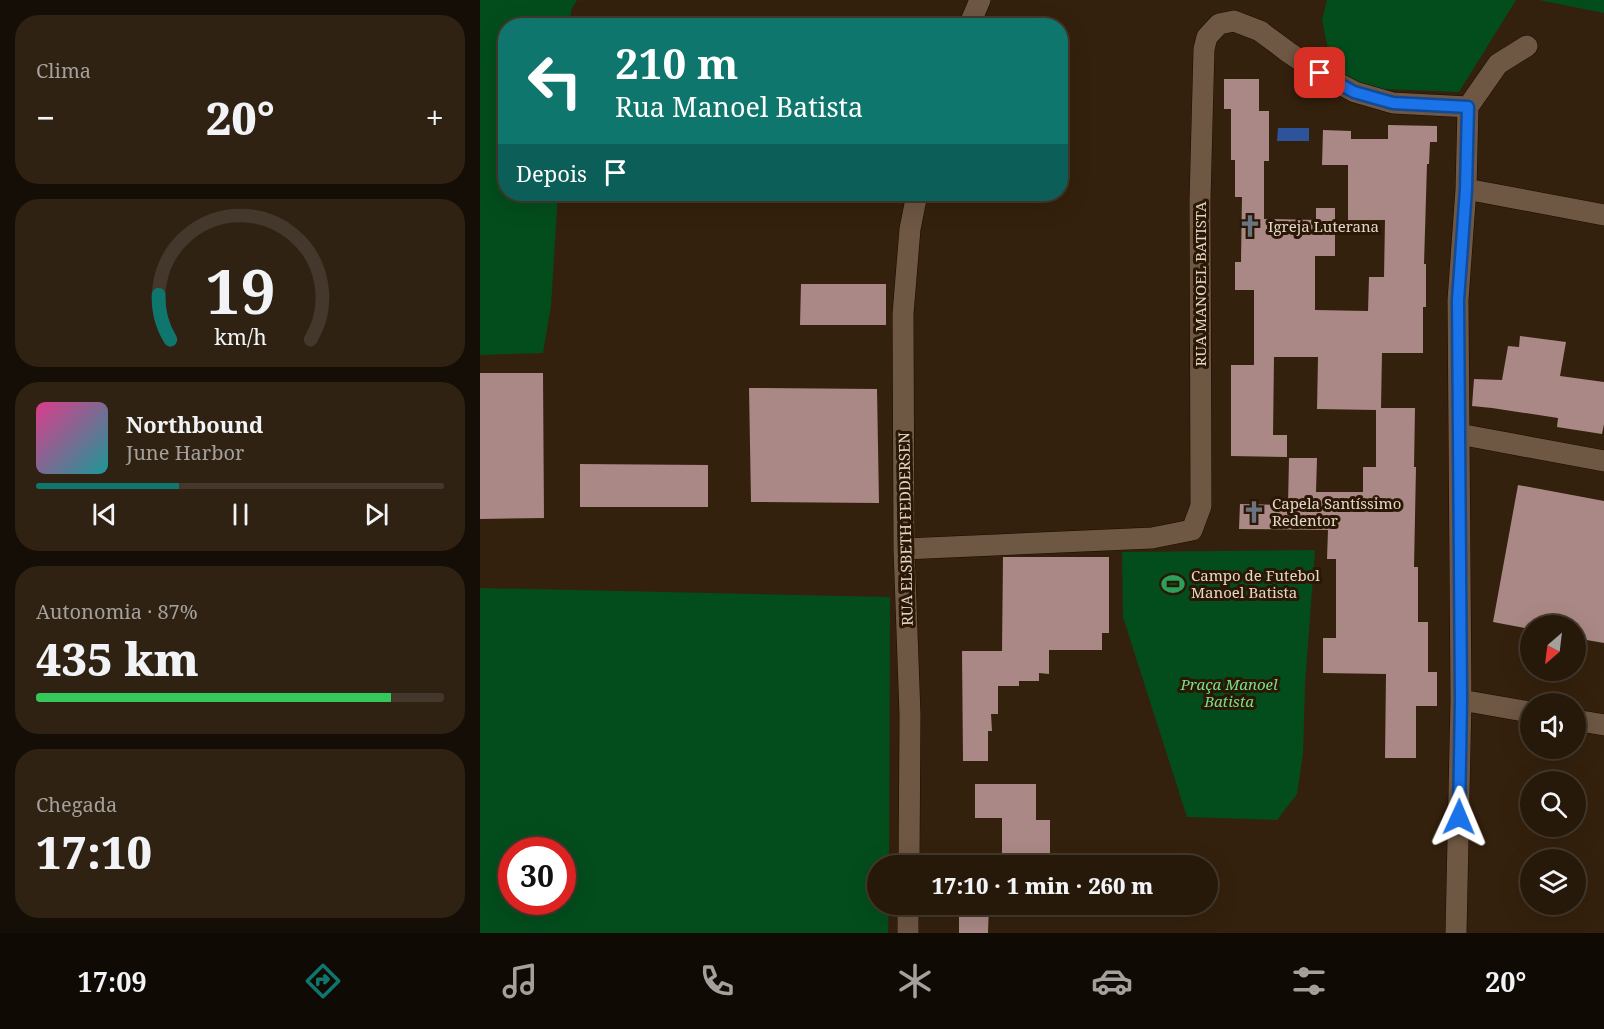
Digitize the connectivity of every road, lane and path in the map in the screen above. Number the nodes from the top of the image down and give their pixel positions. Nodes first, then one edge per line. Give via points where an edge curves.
1 (980, 0) edge
2 (972, 18) edge
3 (1527, 46) dead end
4 (1468, 107) junction
5 (1466, 189) junction
6 (916, 201) edge
7 (1604, 215) edge
8 (1459, 434) junction
9 (1604, 461) edge
10 (904, 549) junction
11 (1461, 700) junction
12 (1520, 710) edge
13 (1586, 722) edge
14 (1604, 725) edge
15 (909, 855) edge
16 (908, 915) edge
17 (908, 933) edge
18 (1456, 933) edge

1 - 2 street
3 - 4 street via 1498,64
4 - 5 street
4 - 10 street, RUA MANOEL BATISTA via 1393,103 1354,92 1260,31 1234,21 1219,24 1207,37 1204,49 1200,200 1201,506 1192,530 1152,538
5 - 7 street
5 - 8 street via 1458,300
6 - 10 street, RUA ELSBETH FEDDERSEN via 903,314
8 - 9 street
8 - 11 street
10 - 15 street, RUA ELSBETH FEDDERSEN via 910,715
11 - 12 street
11 - 18 street
13 - 14 street
16 - 17 street

